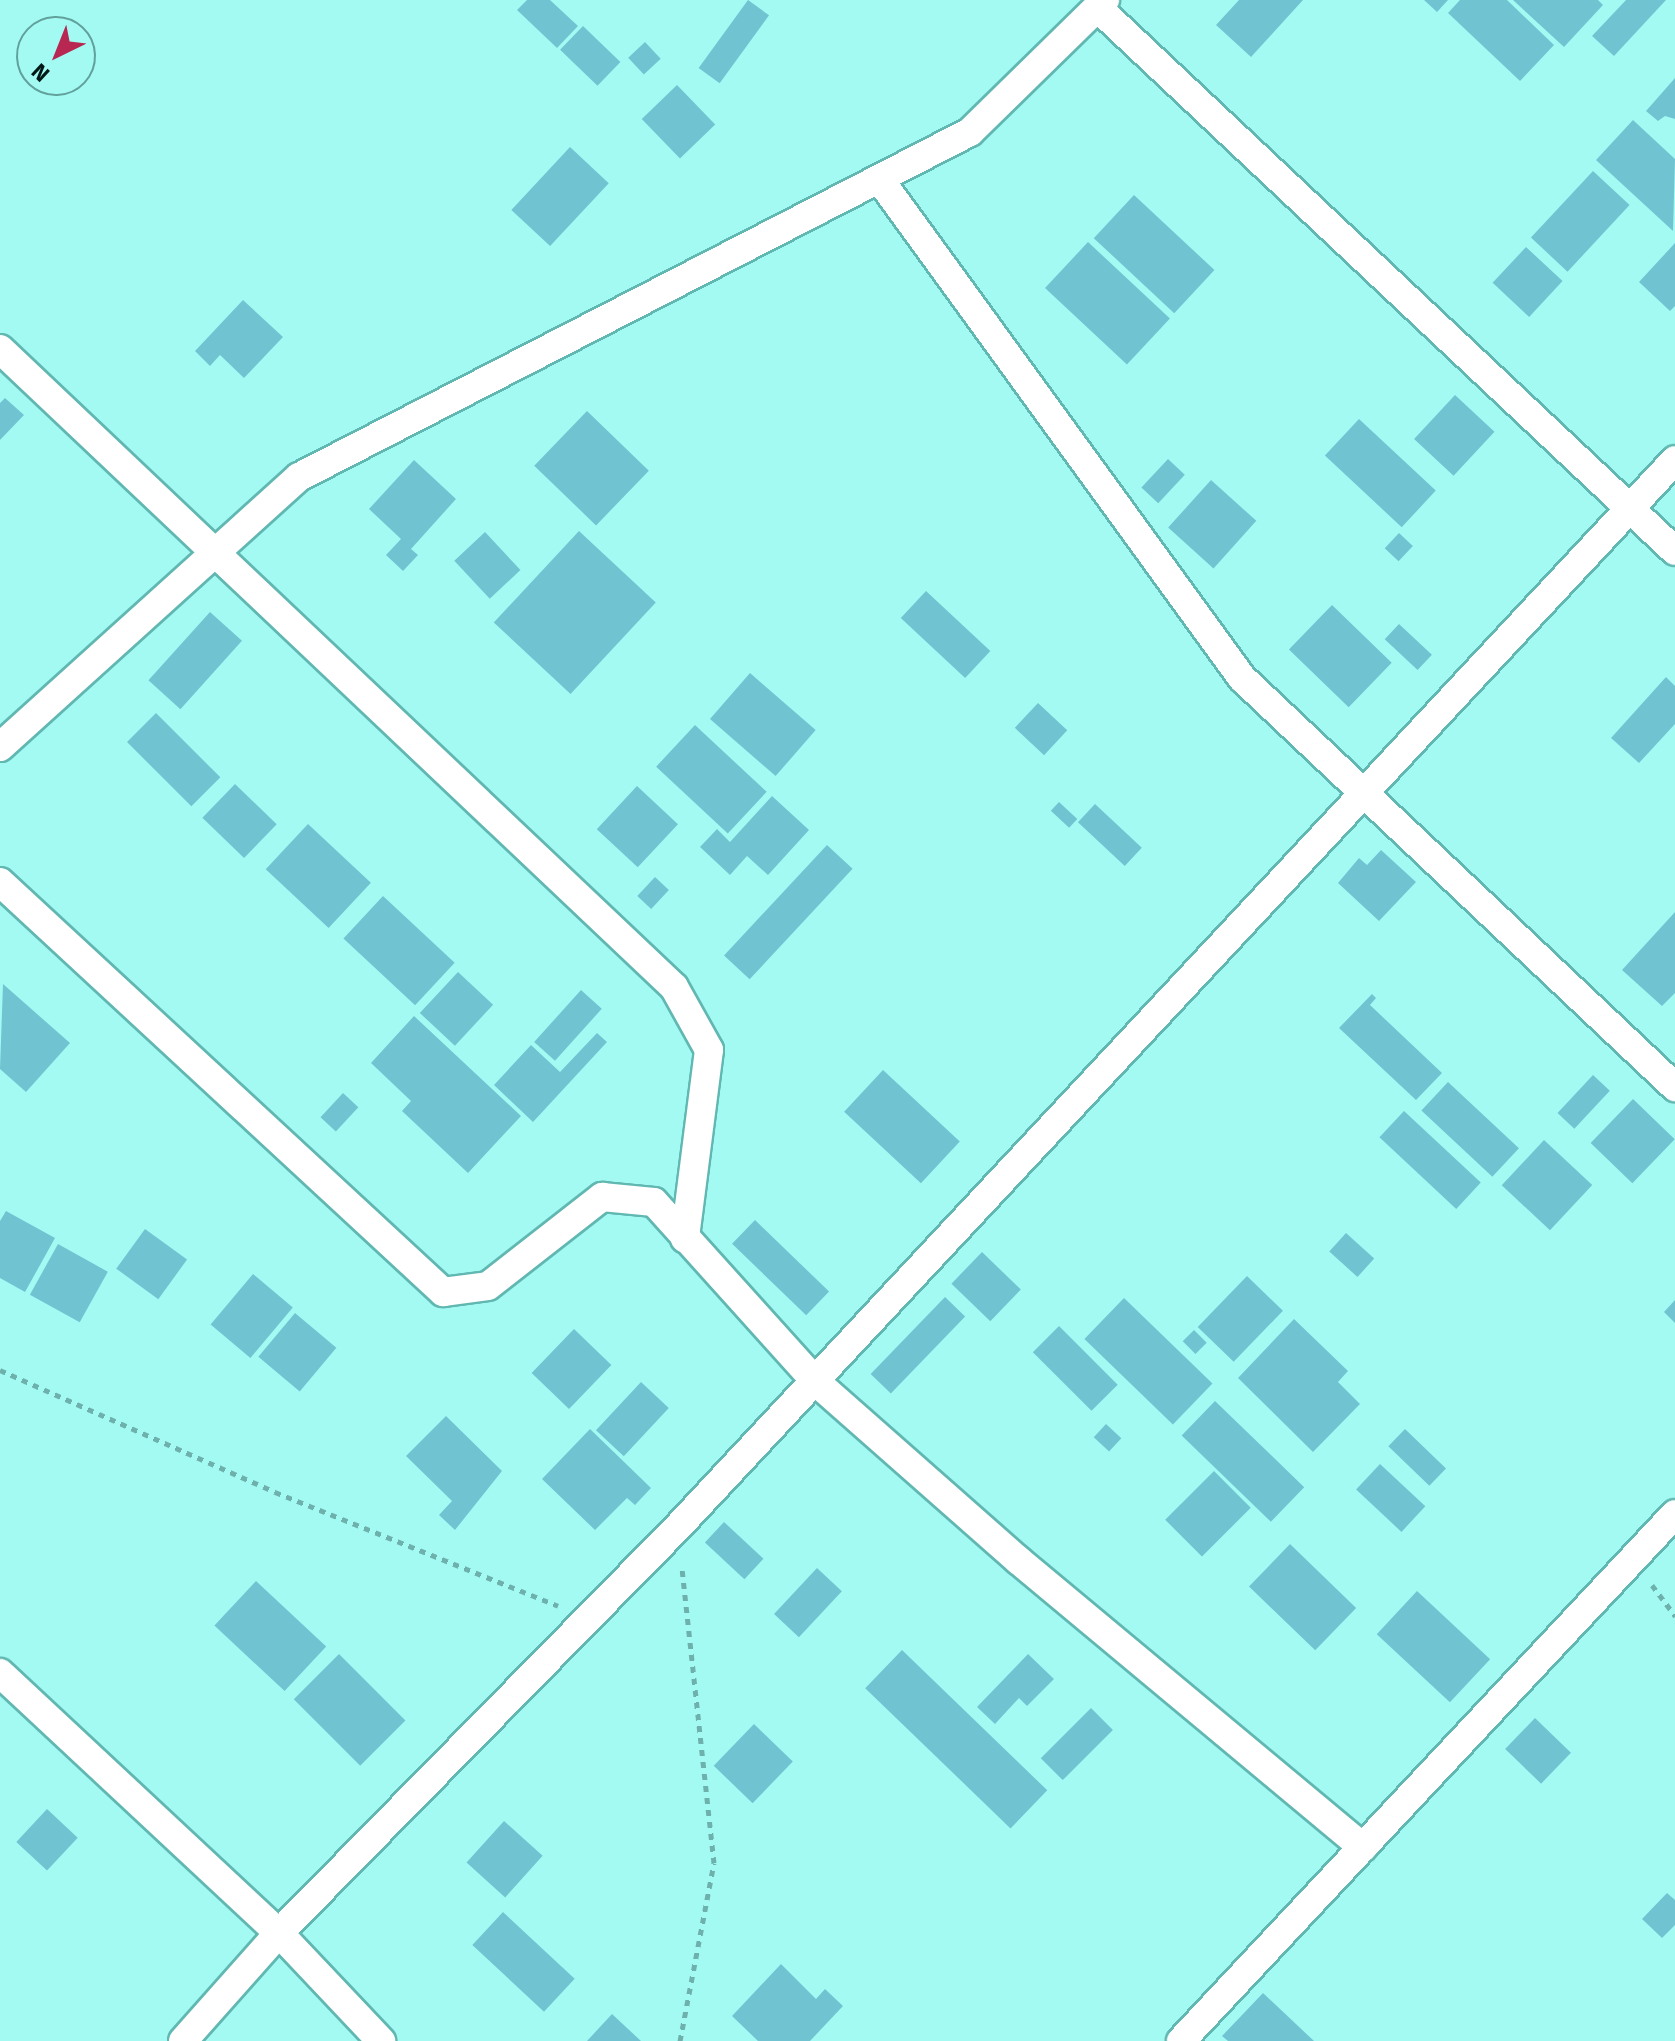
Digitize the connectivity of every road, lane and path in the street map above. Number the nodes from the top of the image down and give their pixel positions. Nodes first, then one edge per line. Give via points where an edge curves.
1 (1102, 4) edge
2 (880, 180) junction
3 (0, 349) edge
4 (1675, 460) edge
5 (1627, 508) junction
6 (216, 550) junction
7 (1675, 551) edge
8 (0, 747) edge
9 (1365, 790) junction
10 (0, 882) edge
11 (1675, 1087) edge
12 (685, 1238) junction
13 (0, 1370) edge
14 (815, 1381) junction
15 (1675, 1514) edge
16 (678, 1527) junction
17 (588, 1618) junction
18 (0, 1673) edge
19 (1363, 1847) junction
20 (279, 1933) junction
21 (183, 2041) edge
22 (381, 2041) edge
23 (680, 2041) edge
24 (1181, 2041) edge

1 - 2 street via 970,132
1 - 5 street
2 - 6 street via 299,477
2 - 9 street via 1242,678
3 - 6 street
4 - 5 street
5 - 7 street
5 - 9 street
6 - 8 street
6 - 12 street via 674,987 709,1050
9 - 11 street
9 - 14 street
10 - 12 street via 443,1292 488,1286 602,1197 654,1202
12 - 14 street
13 - 17 path via 275,1492
14 - 16 street
14 - 19 street via 1018,1560
15 - 19 street
16 - 17 street
16 - 23 path via 714,1863
17 - 20 street
18 - 20 street
19 - 24 street
20 - 21 street
20 - 22 street

